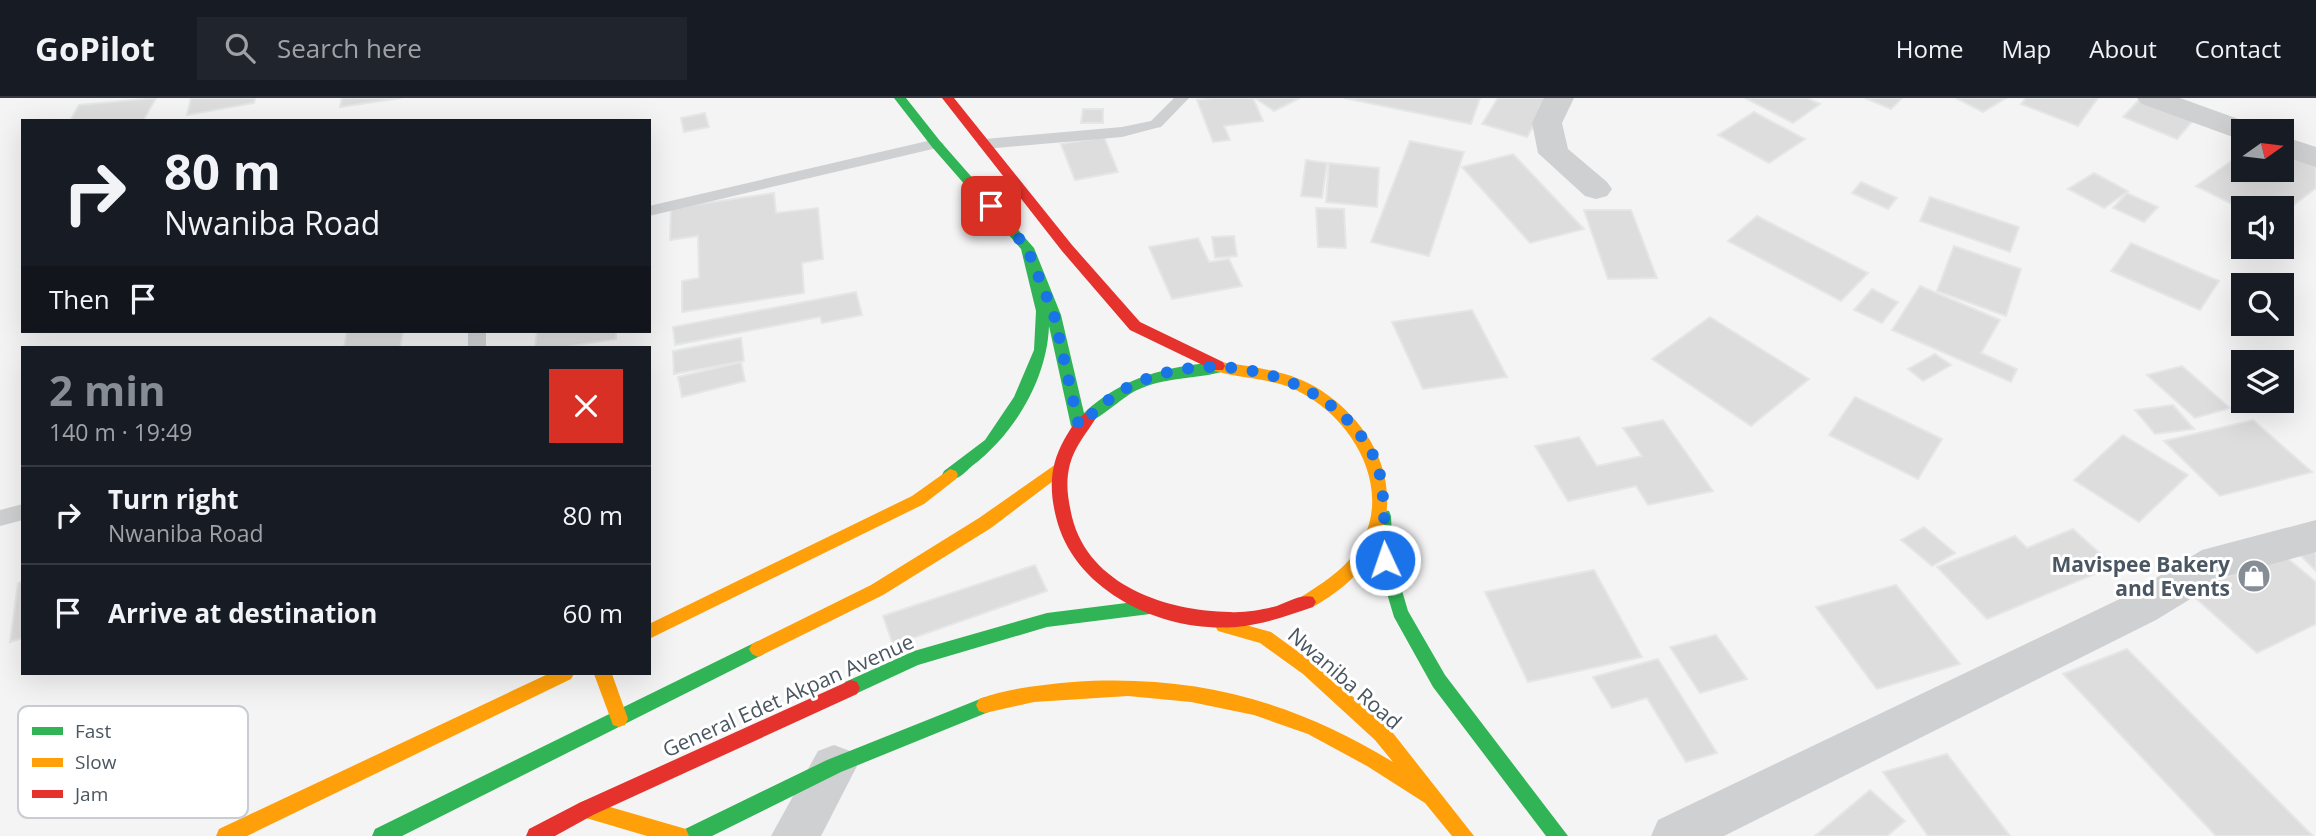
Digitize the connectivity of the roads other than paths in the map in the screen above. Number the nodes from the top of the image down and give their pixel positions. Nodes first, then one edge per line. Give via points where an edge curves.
1 (900, 98) edge
2 (948, 98) edge
3 (1182, 98) edge
4 (1559, 98) edge
5 (2152, 98) edge
6 (2231, 126) edge
7 (936, 144) junction
8 (985, 144) junction
9 (2294, 150) edge
10 (2316, 158) edge
11 (1596, 189) dead end
12 (651, 211) edge
13 (1027, 248) junction
14 (1220, 367) junction
15 (1079, 426) junction
16 (1059, 468) junction
17 (1383, 504) junction
18 (21, 512) edge
19 (0, 517) edge
20 (2316, 536) edge
21 (1150, 607) junction
22 (1202, 620) junction
23 (651, 631) edge
24 (563, 675) edge
25 (603, 675) edge
26 (619, 719) junction
27 (834, 766) junction
28 (1431, 796) junction
29 (586, 809) junction
30 (226, 836) edge
31 (382, 836) edge
32 (536, 836) edge
33 (679, 836) edge
34 (692, 836) edge
35 (795, 836) edge
36 (1464, 836) edge
37 (1558, 836) edge
38 (1675, 836) edge

1 - 7 main road
2 - 8 main road
3 - 8 lane via 1156,124 1122,132
4 - 11 street via 1548,123 1553,153
5 - 6 street
7 - 12 lane
7 - 13 main road
8 - 14 main road via 1135,326
9 - 10 street
13 - 15 main road via 1054,315
13 - 23 main road via 1043,311 1041,350 1021,399 990,444 919,500
14 - 15 main road via 1178,370 1140,381 1106,400
14 - 17 main road via 1270,374 1316,394 1353,424 1376,461
15 - 16 main road
16 - 21 main road via 1059,508 1074,547 1105,582
16 - 26 main road via 985,523 877,590
17 - 22 main road via 1372,543 1346,578 1306,604 1256,619
17 - 37 main road via 1385,560 1400,612 1439,681
18 - 19 lane
20 - 38 street via 2216,562 2141,608
21 - 22 main road
21 - 29 main road, General Edet Akpan Avenue via 1047,620 914,659
22 - 28 main road, Nwaniba Road via 1265,637 1309,669 1382,734
24 - 30 main road
25 - 26 main road
26 - 31 main road
27 - 28 main road via 1001,698 1102,687 1159,688 1241,703 1317,729
27 - 34 main road
27 - 35 street
28 - 36 main road, Nwaniba Road
29 - 32 main road, General Edet Akpan Avenue
29 - 33 main road

